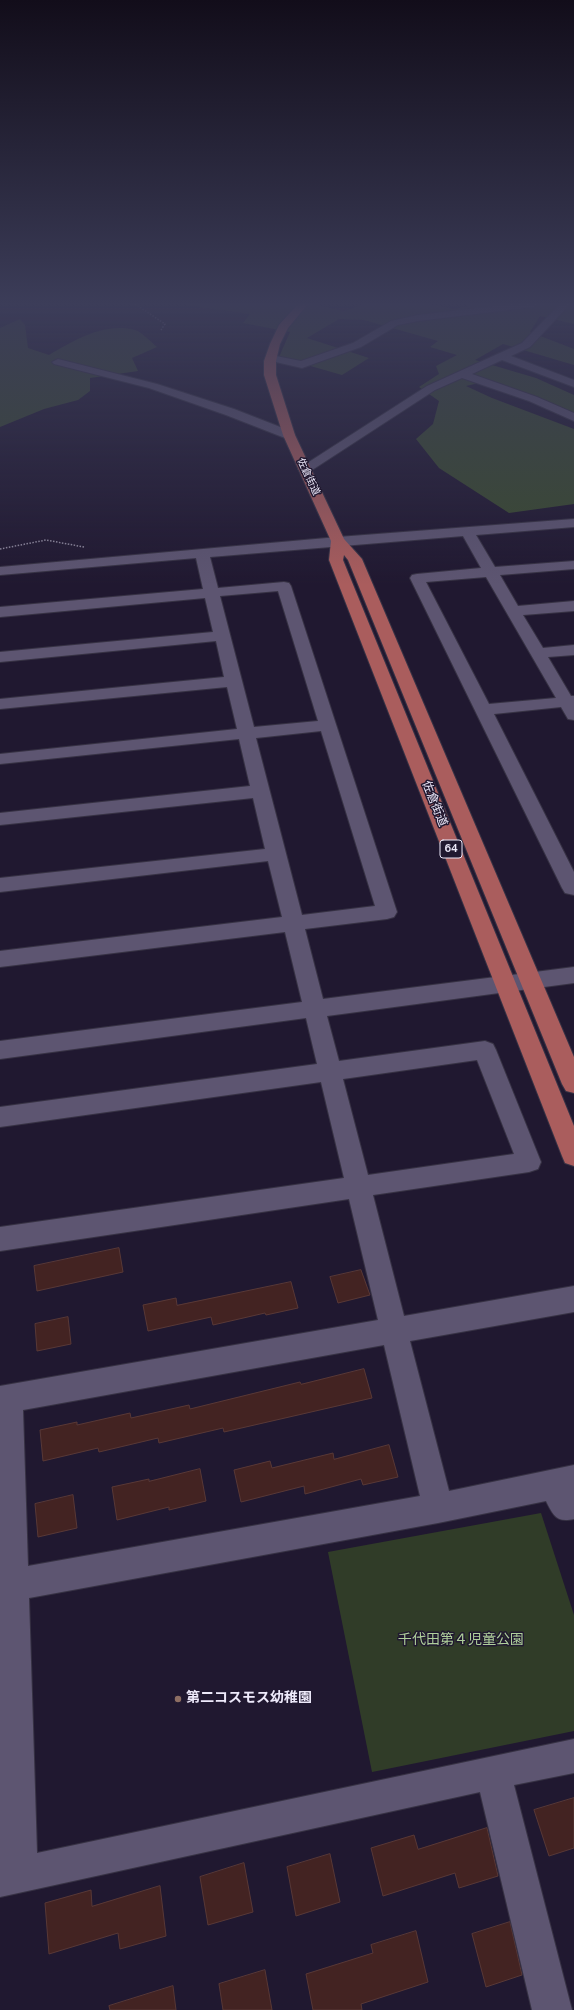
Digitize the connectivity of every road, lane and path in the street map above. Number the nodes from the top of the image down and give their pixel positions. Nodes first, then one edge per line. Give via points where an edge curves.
1 (188, 398) edge
2 (277, 398) edge
3 (416, 398) edge
4 (530, 398) edge
5 (574, 417) edge
6 (289, 435) junction
7 (304, 469) junction
8 (574, 523) edge
9 (467, 531) junction
10 (338, 541) junction
11 (0, 549) edge
12 (202, 554) junction
13 (113, 561) junction
14 (574, 565) edge
15 (0, 571) edge
16 (491, 572) junction
17 (212, 592) junction
18 (574, 606) edge
19 (514, 611) junction
20 (0, 612) edge
21 (222, 636) junction
22 (574, 650) edge
23 (538, 653) junction
24 (0, 657) edge
25 (234, 681) junction
26 (0, 704) edge
27 (572, 706) edge
28 (483, 710) junction
29 (328, 725) junction
30 (247, 734) junction
31 (0, 759) edge
32 (261, 791) junction
33 (0, 819) edge
34 (276, 854) junction
35 (0, 885) edge
36 (574, 888) edge
37 (294, 923) junction
38 (0, 959) edge
39 (574, 975) edge
40 (531, 980) junction
41 (505, 984) junction
42 (315, 1009) junction
43 (0, 1050) edge
44 (330, 1071) junction
45 (574, 1084) edge
46 (0, 1117) edge
47 (574, 1156) edge
48 (359, 1187) junction
49 (0, 1239) edge
50 (574, 1300) edge
51 (394, 1330) junction
52 (4, 1400) edge
53 (567, 1490) edge
54 (438, 1508) junction
55 (6, 1586) edge
56 (574, 1756) edge
57 (493, 1772) junction
58 (10, 1877) edge
59 (550, 2010) edge

1 - 6 street
2 - 6 main road, 佐倉街道 / 64
3 - 7 street
4 - 5 street
6 - 7 main road, 佐倉街道 / 64
7 - 10 main road, 佐倉街道 / 64
8 - 9 street
9 - 10 street
9 - 16 street
10 - 12 street
10 - 40 main road, 佐倉街道 / 64 via 355,559
10 - 41 main road, 佐倉街道 / 64 via 336,560
11 - 13 path via 46,540 107,552
12 - 13 street
12 - 17 street
13 - 15 street
14 - 16 street
16 - 19 street
16 - 28 street via 417,578
17 - 20 street
17 - 21 street
17 - 29 street via 284,586
18 - 19 street
19 - 23 street
21 - 24 street
21 - 25 street
22 - 23 street
23 - 27 street
25 - 26 street
25 - 30 street
27 - 28 street
28 - 36 street
29 - 30 street
29 - 37 street via 387,912
30 - 31 street
30 - 32 street
32 - 33 street
32 - 34 street
34 - 35 street
34 - 37 street
37 - 38 street
37 - 42 street
39 - 40 street
40 - 41 street
40 - 45 main road, 佐倉街道 / 64
41 - 42 street
41 - 47 main road, 佐倉街道 / 64
42 - 43 street
42 - 44 street
44 - 46 street
44 - 48 street
44 - 48 street via 486,1050 528,1162
48 - 49 street
48 - 51 street
50 - 51 street
51 - 52 street
51 - 54 street
52 - 55 street
53 - 54 street
54 - 55 street
55 - 58 street
56 - 57 street
57 - 58 street
57 - 59 street

